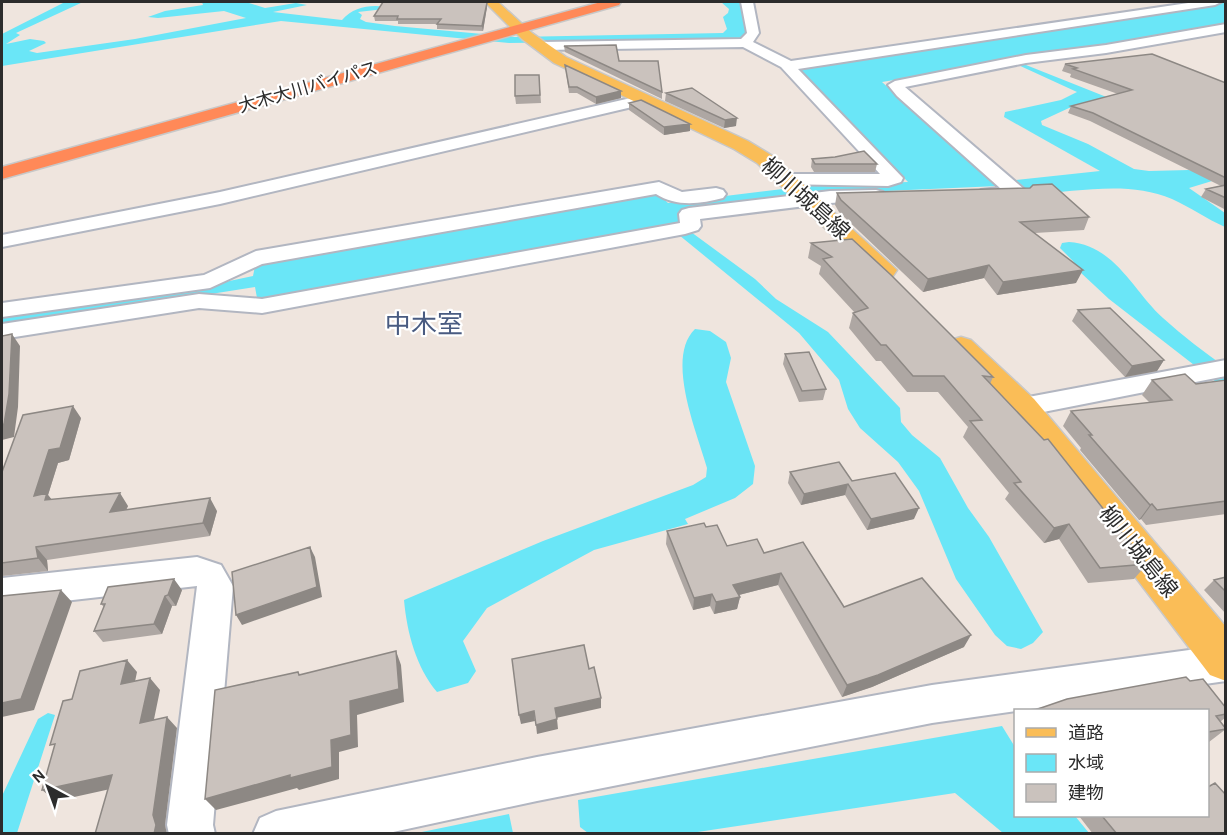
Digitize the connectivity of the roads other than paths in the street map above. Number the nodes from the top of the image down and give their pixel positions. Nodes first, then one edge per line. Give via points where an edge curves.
1 (491, 2) edge
2 (586, 2) edge
3 (611, 2) edge
4 (747, 2) edge
5 (1153, 2) edge
6 (1215, 2) edge
7 (1174, 8) junction
8 (1226, 28) edge
9 (528, 35) junction
10 (472, 37) junction
11 (745, 43) junction
12 (789, 66) junction
13 (644, 100) junction
14 (2, 160) edge
15 (2, 173) edge
16 (799, 190) junction
17 (971, 194) edge
18 (901, 196) edge
19 (2, 241) edge
20 (906, 290) edge
21 (2, 310) edge
22 (939, 324) edge
23 (2, 332) edge
24 (1226, 368) edge
25 (1023, 407) junction
26 (2, 593) edge
27 (1226, 662) edge
28 (192, 834) edge
29 (276, 834) edge

1 - 9 main road, 柳川城島線
2 - 9 highway, 大木大川バイパス
3 - 9 highway, 大木大川バイパス
4 - 11 street via 753,33
5 - 7 street
6 - 7 street
7 - 12 street
8 - 17 street via 1026,59 895,85 1018,194
9 - 10 highway, 大木大川バイパス
9 - 10 highway, 大木大川バイパス
9 - 11 street
9 - 13 main road, 柳川城島線 via 560,60
10 - 14 highway, 大木大川バイパス via 443,39
10 - 15 highway, 大木大川バイパス
11 - 12 street
12 - 16 street via 894,178
13 - 16 main road, 柳川城島線 via 752,151
13 - 19 street via 220,198
16 - 18 street via 830,197
16 - 20 main road, 柳川城島線
16 - 21 street via 682,198 659,188 256,258 210,280
16 - 23 street via 689,214 691,226 685,228 262,306 199,301
22 - 25 main road, 柳川城島線
24 - 25 street
25 - 27 main road, 柳川城島線
26 - 28 street via 197,571 209,575 215,586
27 - 29 street via 920,706

